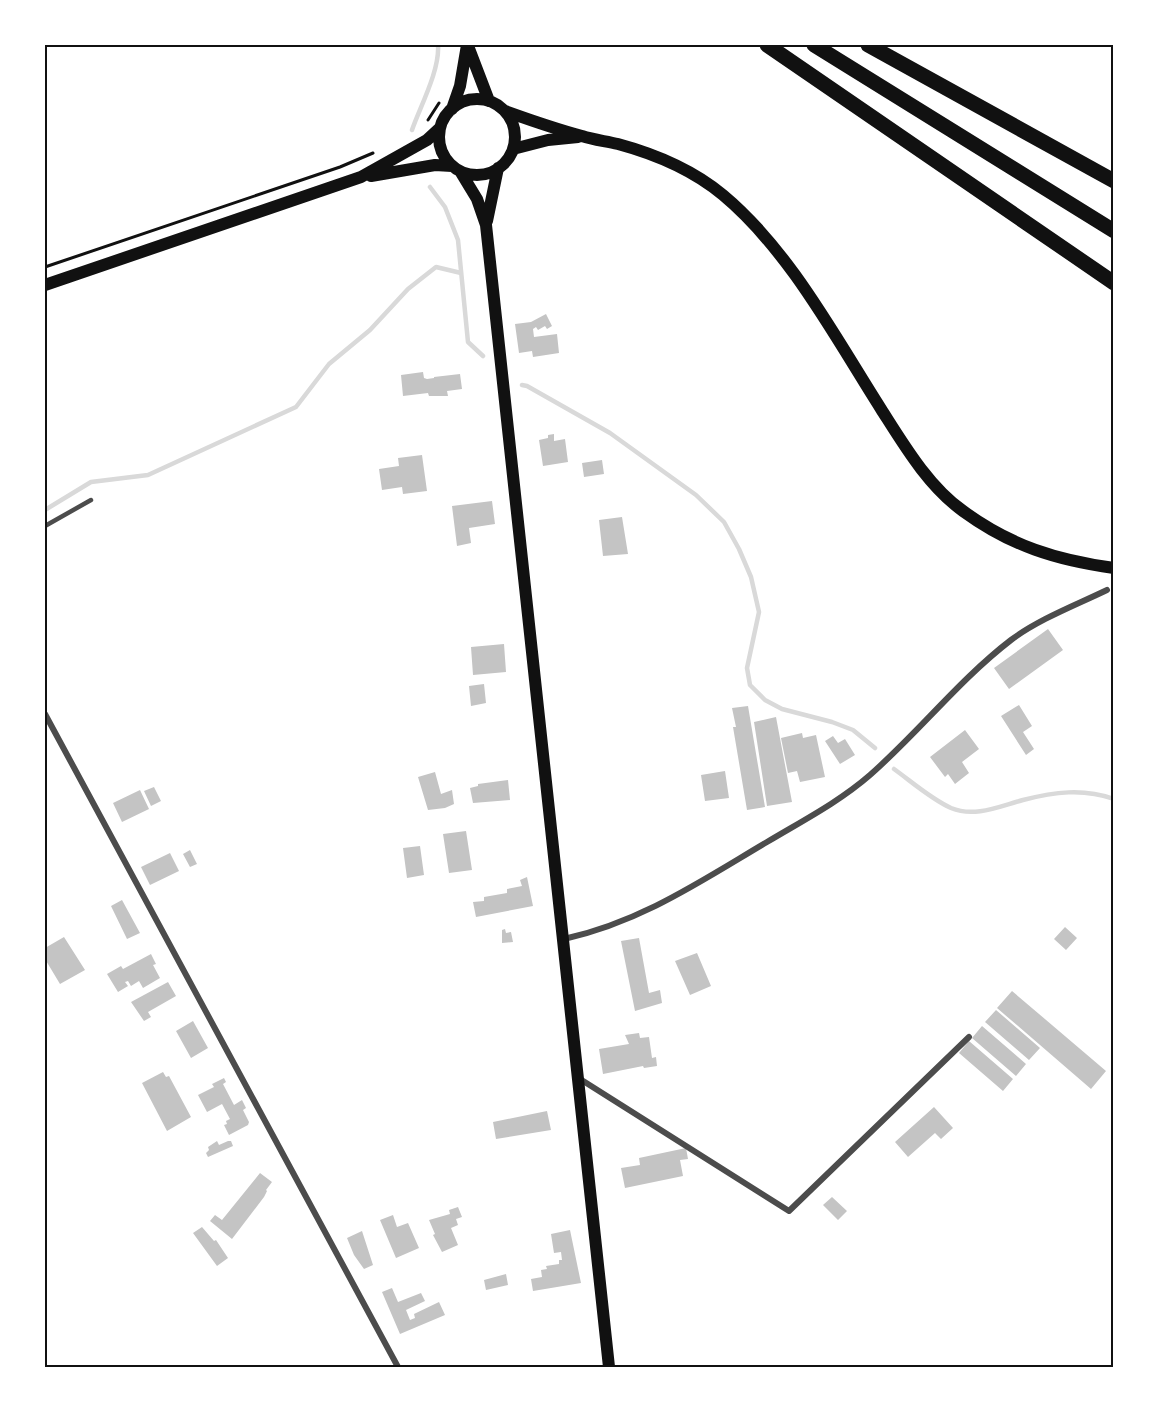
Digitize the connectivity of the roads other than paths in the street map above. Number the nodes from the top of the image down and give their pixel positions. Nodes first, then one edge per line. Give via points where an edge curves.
1 (467, 45) edge
2 (767, 45) edge
3 (814, 45) edge
4 (868, 45) edge
5 (489, 101) junction
6 (452, 109) junction
7 (505, 111) junction
8 (440, 128) junction
9 (582, 136) junction
10 (513, 149) junction
11 (456, 168) junction
12 (498, 168) junction
13 (361, 177) junction
14 (1114, 181) edge
15 (486, 225) junction
16 (1114, 231) edge
17 (1114, 283) edge
18 (45, 285) edge
19 (91, 500) dead end
20 (45, 526) edge
21 (1114, 568) edge
22 (1107, 590) dead end
23 (45, 714) edge
24 (564, 939) junction
25 (969, 1037) dead end
26 (580, 1079) junction
27 (398, 1367) edge
28 (609, 1367) edge

1 - 5 main road
1 - 6 main road
2 - 17 highway
3 - 16 highway
4 - 14 highway
5 - 6 main road via 469,100
5 - 7 main road
6 - 8 main road
7 - 9 main road
7 - 10 main road via 512,122
8 - 11 main road via 444,155
8 - 13 main road via 427,140
9 - 10 main road
9 - 21 main road via 674,164 721,193 747,216 780,255 907,449 962,510 1033,550 1076,563
10 - 12 main road
11 - 12 main road via 473,175
11 - 13 main road via 435,165
11 - 15 main road via 477,198
12 - 15 main road
13 - 18 main road
15 - 24 main road
19 - 20 lane
22 - 24 street via 1012,640 870,775 834,802 643,913
23 - 27 street
24 - 26 main road
25 - 26 street via 789,1211
26 - 28 main road

